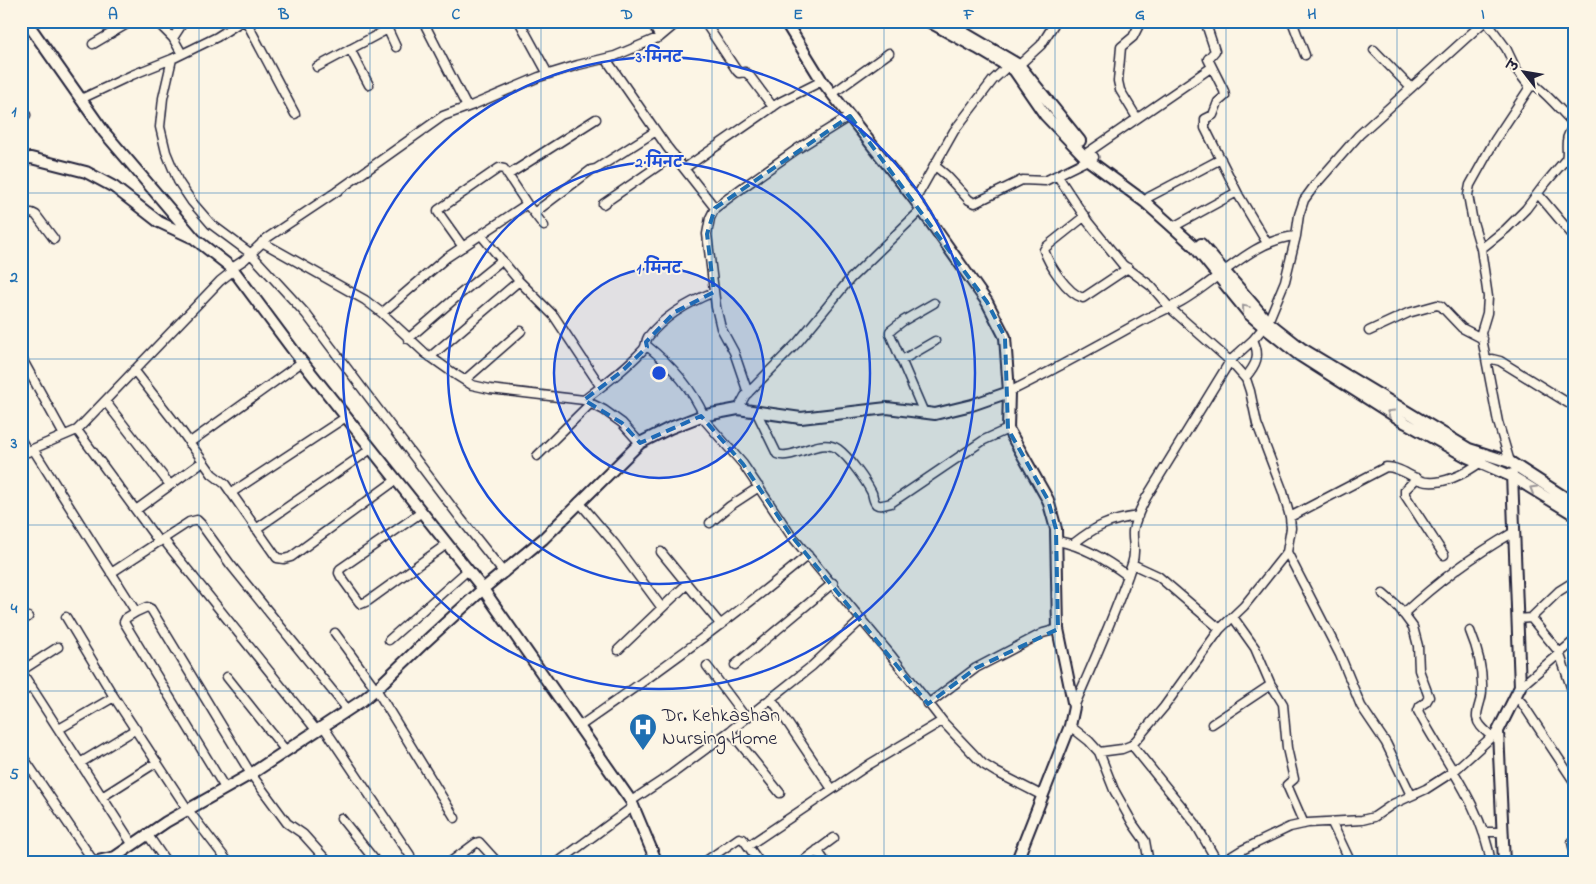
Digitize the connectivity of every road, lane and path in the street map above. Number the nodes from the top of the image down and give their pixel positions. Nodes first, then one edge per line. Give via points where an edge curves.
1 (132, 21) edge
2 (156, 21) edge
3 (184, 21) edge
4 (242, 21) edge
5 (246, 21) edge
6 (384, 21) edge
7 (423, 21) edge
8 (519, 21) edge
9 (650, 21) edge
10 (679, 21) edge
11 (704, 21) edge
12 (785, 21) edge
13 (928, 21) edge
14 (944, 21) edge
15 (1056, 21) edge
16 (1141, 21) edge
17 (1205, 21) edge
18 (1292, 21) edge
19 (27, 22) edge
20 (1483, 22) edge
21 (388, 29) junction
22 (660, 37) junction
23 (173, 38) junction
24 (93, 44) dead end
25 (396, 47) dead end
26 (350, 49) junction
27 (1374, 50) dead end
28 (889, 53) dead end
29 (182, 54) junction
30 (1305, 55) dead end
31 (172, 59) junction
32 (606, 59) junction
33 (1013, 66) junction
34 (317, 67) dead end
35 (1212, 67) junction
36 (548, 74) junction
37 (822, 81) junction
38 (369, 85) dead end
39 (1530, 87) junction
40 (1411, 88) junction
41 (832, 94) junction
42 (81, 99) junction
43 (21, 107) edge
44 (468, 107) junction
45 (773, 107) junction
46 (295, 114) dead end
47 (26, 115) dead end
48 (850, 116) junction
49 (1137, 118) junction
50 (596, 119) dead end
51 (1575, 125) edge
52 (656, 131) junction
53 (674, 155) junction
54 (1089, 156) junction
55 (21, 159) edge
56 (1221, 159) junction
57 (934, 165) junction
58 (685, 168) junction
59 (508, 175) junction
60 (1057, 175) junction
61 (1237, 192) junction
62 (1538, 194) junction
63 (915, 200) junction
64 (1147, 200) junction
65 (527, 204) junction
66 (602, 204) dead end
67 (715, 208) junction
68 (921, 210) junction
69 (534, 213) junction
70 (21, 215) edge
71 (1085, 216) junction
72 (1175, 225) junction
73 (544, 226) dead end
74 (481, 235) junction
75 (1296, 236) junction
76 (1575, 238) edge
77 (54, 239) dead end
78 (194, 239) junction
79 (262, 242) junction
80 (1267, 243) junction
81 (463, 247) junction
82 (1481, 250) junction
83 (250, 253) junction
84 (502, 260) junction
85 (1128, 268) junction
86 (233, 269) junction
87 (1221, 273) junction
88 (520, 281) junction
89 (714, 292) junction
90 (934, 303) dead end
91 (1170, 308) junction
92 (382, 313) junction
93 (1266, 324) junction
94 (521, 331) dead end
95 (1369, 331) dead end
96 (408, 339) junction
97 (1483, 339) junction
98 (1252, 340) junction
99 (935, 341) dead end
100 (646, 345) junction
101 (21, 357) edge
102 (430, 357) junction
103 (902, 360) junction
104 (1230, 361) junction
105 (302, 362) junction
106 (1487, 362) junction
107 (134, 370) junction
108 (1245, 378) junction
109 (464, 380) junction
110 (601, 387) junction
111 (1009, 392) junction
112 (748, 393) junction
113 (1575, 394) edge
114 (105, 401) junction
115 (588, 402) junction
116 (1571, 403) edge
117 (738, 409) junction
118 (757, 413) junction
119 (924, 413) junction
120 (702, 416) junction
121 (346, 417) junction
122 (77, 430) junction
123 (1008, 430) junction
124 (64, 435) junction
125 (21, 440) edge
126 (189, 443) junction
127 (640, 443) junction
128 (371, 449) junction
129 (27, 452) edge
130 (537, 456) dead end
131 (1484, 459) junction
132 (202, 462) junction
133 (1510, 462) junction
134 (1513, 477) junction
135 (1417, 478) junction
136 (396, 480) junction
137 (170, 485) junction
138 (760, 488) junction
139 (231, 493) junction
140 (580, 502) junction
141 (1575, 504) edge
142 (136, 510) junction
143 (422, 512) junction
144 (1575, 515) edge
145 (1138, 516) junction
146 (1290, 516) junction
147 (710, 523) dead end
148 (256, 529) junction
149 (1514, 532) junction
150 (161, 541) junction
151 (1058, 542) junction
152 (447, 544) junction
153 (1073, 544) junction
154 (661, 552) dead end
155 (1287, 552) junction
156 (808, 555) junction
157 (1444, 555) dead end
158 (1132, 564) junction
159 (468, 570) junction
160 (504, 572) junction
161 (111, 573) junction
162 (1128, 576) junction
163 (1575, 580) edge
164 (687, 584) junction
165 (833, 584) junction
166 (483, 590) junction
167 (1383, 594) dead end
168 (662, 608) junction
169 (136, 612) junction
170 (1403, 614) junction
171 (66, 617) dead end
172 (1233, 617) junction
173 (1531, 618) junction
174 (862, 619) junction
175 (1517, 619) junction
176 (720, 625) junction
177 (1058, 629) junction
178 (1220, 629) junction
179 (1470, 630) dead end
180 (335, 633) dead end
181 (389, 640) dead end
182 (1575, 640) edge
183 (58, 647) dead end
184 (618, 650) dead end
185 (1559, 652) junction
186 (735, 665) dead end
187 (707, 666) dead end
188 (21, 671) edge
189 (227, 677) dead end
190 (1271, 686) junction
191 (32, 687) junction
192 (1573, 687) edge
193 (376, 689) junction
194 (21, 692) edge
195 (1517, 692) junction
196 (1575, 695) edge
197 (114, 697) junction
198 (770, 698) junction
199 (928, 704) junction
200 (1074, 707) junction
201 (348, 710) junction
202 (746, 718) junction
203 (942, 721) junction
204 (1212, 724) dead end
205 (580, 726) junction
206 (1070, 726) junction
207 (320, 728) junction
208 (58, 729) junction
209 (136, 730) junction
210 (730, 732) junction
211 (1495, 734) junction
212 (1132, 745) junction
213 (286, 751) junction
214 (1099, 752) junction
215 (21, 754) edge
216 (157, 762) junction
217 (80, 763) junction
218 (1454, 771) junction
219 (251, 774) junction
220 (1575, 783) edge
221 (225, 788) junction
222 (832, 789) junction
223 (780, 793) dead end
224 (1411, 795) junction
225 (1043, 796) junction
226 (102, 797) junction
227 (632, 803) junction
228 (188, 810) junction
229 (341, 818) dead end
230 (455, 818) dead end
231 (1332, 823) junction
232 (1304, 824) junction
233 (1483, 832) junction
234 (1502, 832) junction
235 (148, 835) junction
236 (834, 838) dead end
237 (1572, 842) dead end
238 (133, 845) junction
239 (748, 846) junction
240 (817, 850) junction
241 (410, 854) dead end
242 (1575, 855) edge
243 (114, 860) edge
244 (91, 862) edge
245 (453, 862) edge
246 (167, 863) edge
247 (230, 863) edge
248 (328, 863) edge
249 (377, 863) edge
250 (498, 863) edge
251 (556, 863) edge
252 (657, 863) edge
253 (704, 863) edge
254 (760, 863) edge
255 (800, 863) edge
256 (826, 863) edge
257 (1016, 863) edge
258 (1149, 863) edge
259 (1219, 863) edge
260 (1351, 863) edge
261 (1492, 863) edge
262 (1504, 863) edge

1 - 24 street
2 - 23 street
3 - 23 street
4 - 29 street
5 - 46 street
6 - 21 street
7 - 44 street
8 - 36 street
9 - 22 street
10 - 22 street
11 - 45 street via 737,71 749,75
12 - 37 street
13 - 33 street
14 - 33 street
15 - 33 street via 1041,45
16 - 49 street via 1133,37 1121,47 1118,73 1120,90
17 - 35 street via 1215,51 1208,59
18 - 30 street
19 - 42 street
20 - 39 street via 1506,48
20 - 40 street
21 - 25 street
21 - 26 street
22 - 32 street
23 - 29 street
26 - 34 street
26 - 38 street
27 - 40 street
28 - 41 street
29 - 31 street
31 - 42 street
31 - 83 street via 160,127 166,152 178,181 192,202 211,224
32 - 36 street
32 - 52 street
33 - 54 street
33 - 57 street via 993,80 954,131
35 - 49 street
35 - 56 street via 1225,96 1204,123
36 - 44 street
37 - 41 street
37 - 45 street
39 - 51 street via 1536,86 1548,96
39 - 82 street via 1495,140 1468,190
40 - 75 street via 1360,135 1315,185 1304,200
41 - 48 street
42 - 78 street via 104,132
43 - 47 street
44 - 79 street via 443,116
45 - 58 street
48 - 63 street
48 - 67 street via 797,149
49 - 54 street
50 - 59 street
51 - 62 street via 1568,135 1566,159
52 - 53 street
52 - 69 street via 591,170
53 - 58 street
53 - 66 street
54 - 60 street
54 - 64 street
55 - 78 street via 31,158 86,172 114,187 159,222
56 - 61 street
56 - 64 street
57 - 60 street via 975,203 1022,180 1044,181
57 - 63 street
58 - 67 street
59 - 65 street
59 - 81 street via 499,168 438,210
60 - 71 street
61 - 72 street
61 - 80 street
62 - 76 street
62 - 82 street via 1506,229
63 - 68 street
64 - 72 street
65 - 69 street
65 - 74 street
67 - 89 street via 707,234
68 - 111 street via 996,318 1005,337
68 - 112 street via 865,264 798,342
69 - 73 street
70 - 77 street via 36,215
71 - 85 street
71 - 85 street via 1044,250 1052,270 1083,298
72 - 87 street via 1198,241
74 - 81 street
74 - 84 street
75 - 80 street
75 - 93 street via 1285,281
78 - 86 street
79 - 83 street
79 - 92 street via 365,300
80 - 87 street
81 - 92 street
82 - 97 street via 1488,297 1481,329
83 - 86 street
83 - 160 street via 306,314
84 - 88 street
84 - 96 street
85 - 91 street via 1151,286
86 - 105 street
86 - 107 street
87 - 91 street via 1206,287
87 - 93 street
88 - 102 street
88 - 110 street via 554,316
89 - 100 street via 690,301 675,312 647,338
89 - 112 street via 721,328 734,352
90 - 103 street via 890,331
91 - 104 street
91 - 111 street
92 - 96 street
93 - 98 street
93 - 131 street
94 - 109 street
95 - 97 street via 1408,313 1437,305 1462,328
96 - 102 street
97 - 106 street
98 - 104 street
98 - 108 street via 1258,358
99 - 103 street
100 - 110 street via 621,372
100 - 120 street via 660,356 695,397
101 - 124 street
102 - 109 street
103 - 119 street
104 - 108 street
104 - 145 street
105 - 121 street
105 - 126 street
106 - 116 street via 1492,359 1500,361
106 - 133 street via 1498,422
107 - 114 street
107 - 126 street
108 - 146 street via 1257,424
109 - 115 street via 490,390
110 - 115 street
111 - 119 street via 958,409
111 - 123 street
112 - 117 street
113 - 116 street
114 - 122 street
114 - 137 street
115 - 127 street via 622,423
115 - 130 street
117 - 118 street
117 - 120 street
118 - 119 street via 801,418 887,408
118 - 123 street via 777,454 832,446 858,472 875,502 882,506 984,440
120 - 127 street
120 - 138 street
121 - 128 street
121 - 139 street
122 - 124 street
122 - 142 street
123 - 151 street via 1048,500
124 - 129 street
125 - 129 street
126 - 132 street
127 - 140 street
128 - 136 street
128 - 148 street
129 - 161 street
131 - 133 street
131 - 134 street
131 - 135 street via 1456,476 1440,481
132 - 137 street
132 - 139 street
133 - 134 street
133 - 141 street
144 -> 134 street
134 - 149 street
135 - 146 street via 1386,467
135 - 157 street via 1405,490 1405,495
136 - 143 street
136 - 148 street via 291,557 277,558
137 - 142 street
138 - 147 street
138 - 156 street
139 - 148 street
140 - 160 street
140 - 168 street
142 - 150 street
143 - 152 street
143 - 152 street via 340,569 341,577 359,602 364,603
145 - 153 street via 1093,529
145 - 158 street via 1133,532
146 - 155 street via 1291,538
149 - 170 street via 1446,576
149 - 175 street
150 - 161 street
150 - 201 street via 193,520 201,524
150 - 207 street
151 - 153 street
151 - 177 street
152 - 159 street
153 - 162 street
154 - 164 street
155 - 172 street
155 - 224 street via 1340,655 1361,706 1386,743
156 - 165 street
156 - 176 street
158 - 162 street
158 - 178 street via 1158,576
159 - 166 street
159 - 181 street
160 - 166 street
161 - 169 street
162 - 200 street
163 - 173 street
164 - 168 street
164 - 176 street
165 - 174 street
165 - 186 street
166 - 193 street
166 - 205 street
167 - 170 street
168 - 184 street
169 - 219 street via 147,607 151,609
169 - 221 street via 124,622
170 - 218 street via 1416,636 1419,670 1430,696 1418,711
171 - 197 street
172 - 178 street
172 - 190 street via 1255,648
173 - 175 street
173 - 185 street
174 - 198 street via 812,666
174 - 199 street
175 - 195 street
176 - 205 street
177 - 199 street via 1043,633 976,668
177 - 200 street
178 - 212 street via 1164,707
179 - 211 street via 1482,678 1477,717 1481,726
180 - 193 street
182 - 185 street
183 - 188 street
185 - 192 street
185 - 195 street
187 - 202 street
188 - 191 street
189 - 213 street
190 - 204 street
190 - 232 street via 1283,704 1294,779 1288,785
191 - 194 street
191 - 208 street
192 - 196 street
193 - 201 street
193 - 230 street
195 - 211 street
195 - 220 street
197 - 208 street
197 - 209 street
198 - 202 street
198 - 222 street
199 - 203 street
200 - 206 street
201 - 207 street
202 - 210 street
203 - 222 street
203 - 225 street via 983,764
205 - 227 street
206 - 214 street
206 - 225 street
207 - 213 street
207 - 241 street
208 - 217 street
209 - 216 street
209 - 217 street
210 - 223 street
210 - 227 street
211 - 218 street
211 - 234 street
212 - 214 street via 1122,750
212 - 259 street via 1195,823
213 - 219 street
214 - 258 street via 1114,790 1145,840
215 - 244 street
216 - 226 street
216 - 228 street
217 - 226 street
218 - 224 street
218 - 233 street via 1476,811
219 - 221 street
219 - 248 street via 287,823 303,834
221 - 228 street
222 - 239 street
224 - 231 street via 1374,817
225 - 257 street
226 - 238 street
227 - 251 street
227 - 252 street
228 - 235 street
228 - 247 street
229 - 249 street
231 - 232 street
231 - 260 street
232 - 259 street via 1267,838
233 - 234 street
233 - 261 street
234 - 262 street
235 - 238 street
235 - 246 street
236 - 240 street
237 - 242 street
238 - 243 street
239 - 253 street via 737,838
239 - 254 street
240 - 255 street
240 - 256 street
243 - 244 street
245 - 250 street via 479,842

